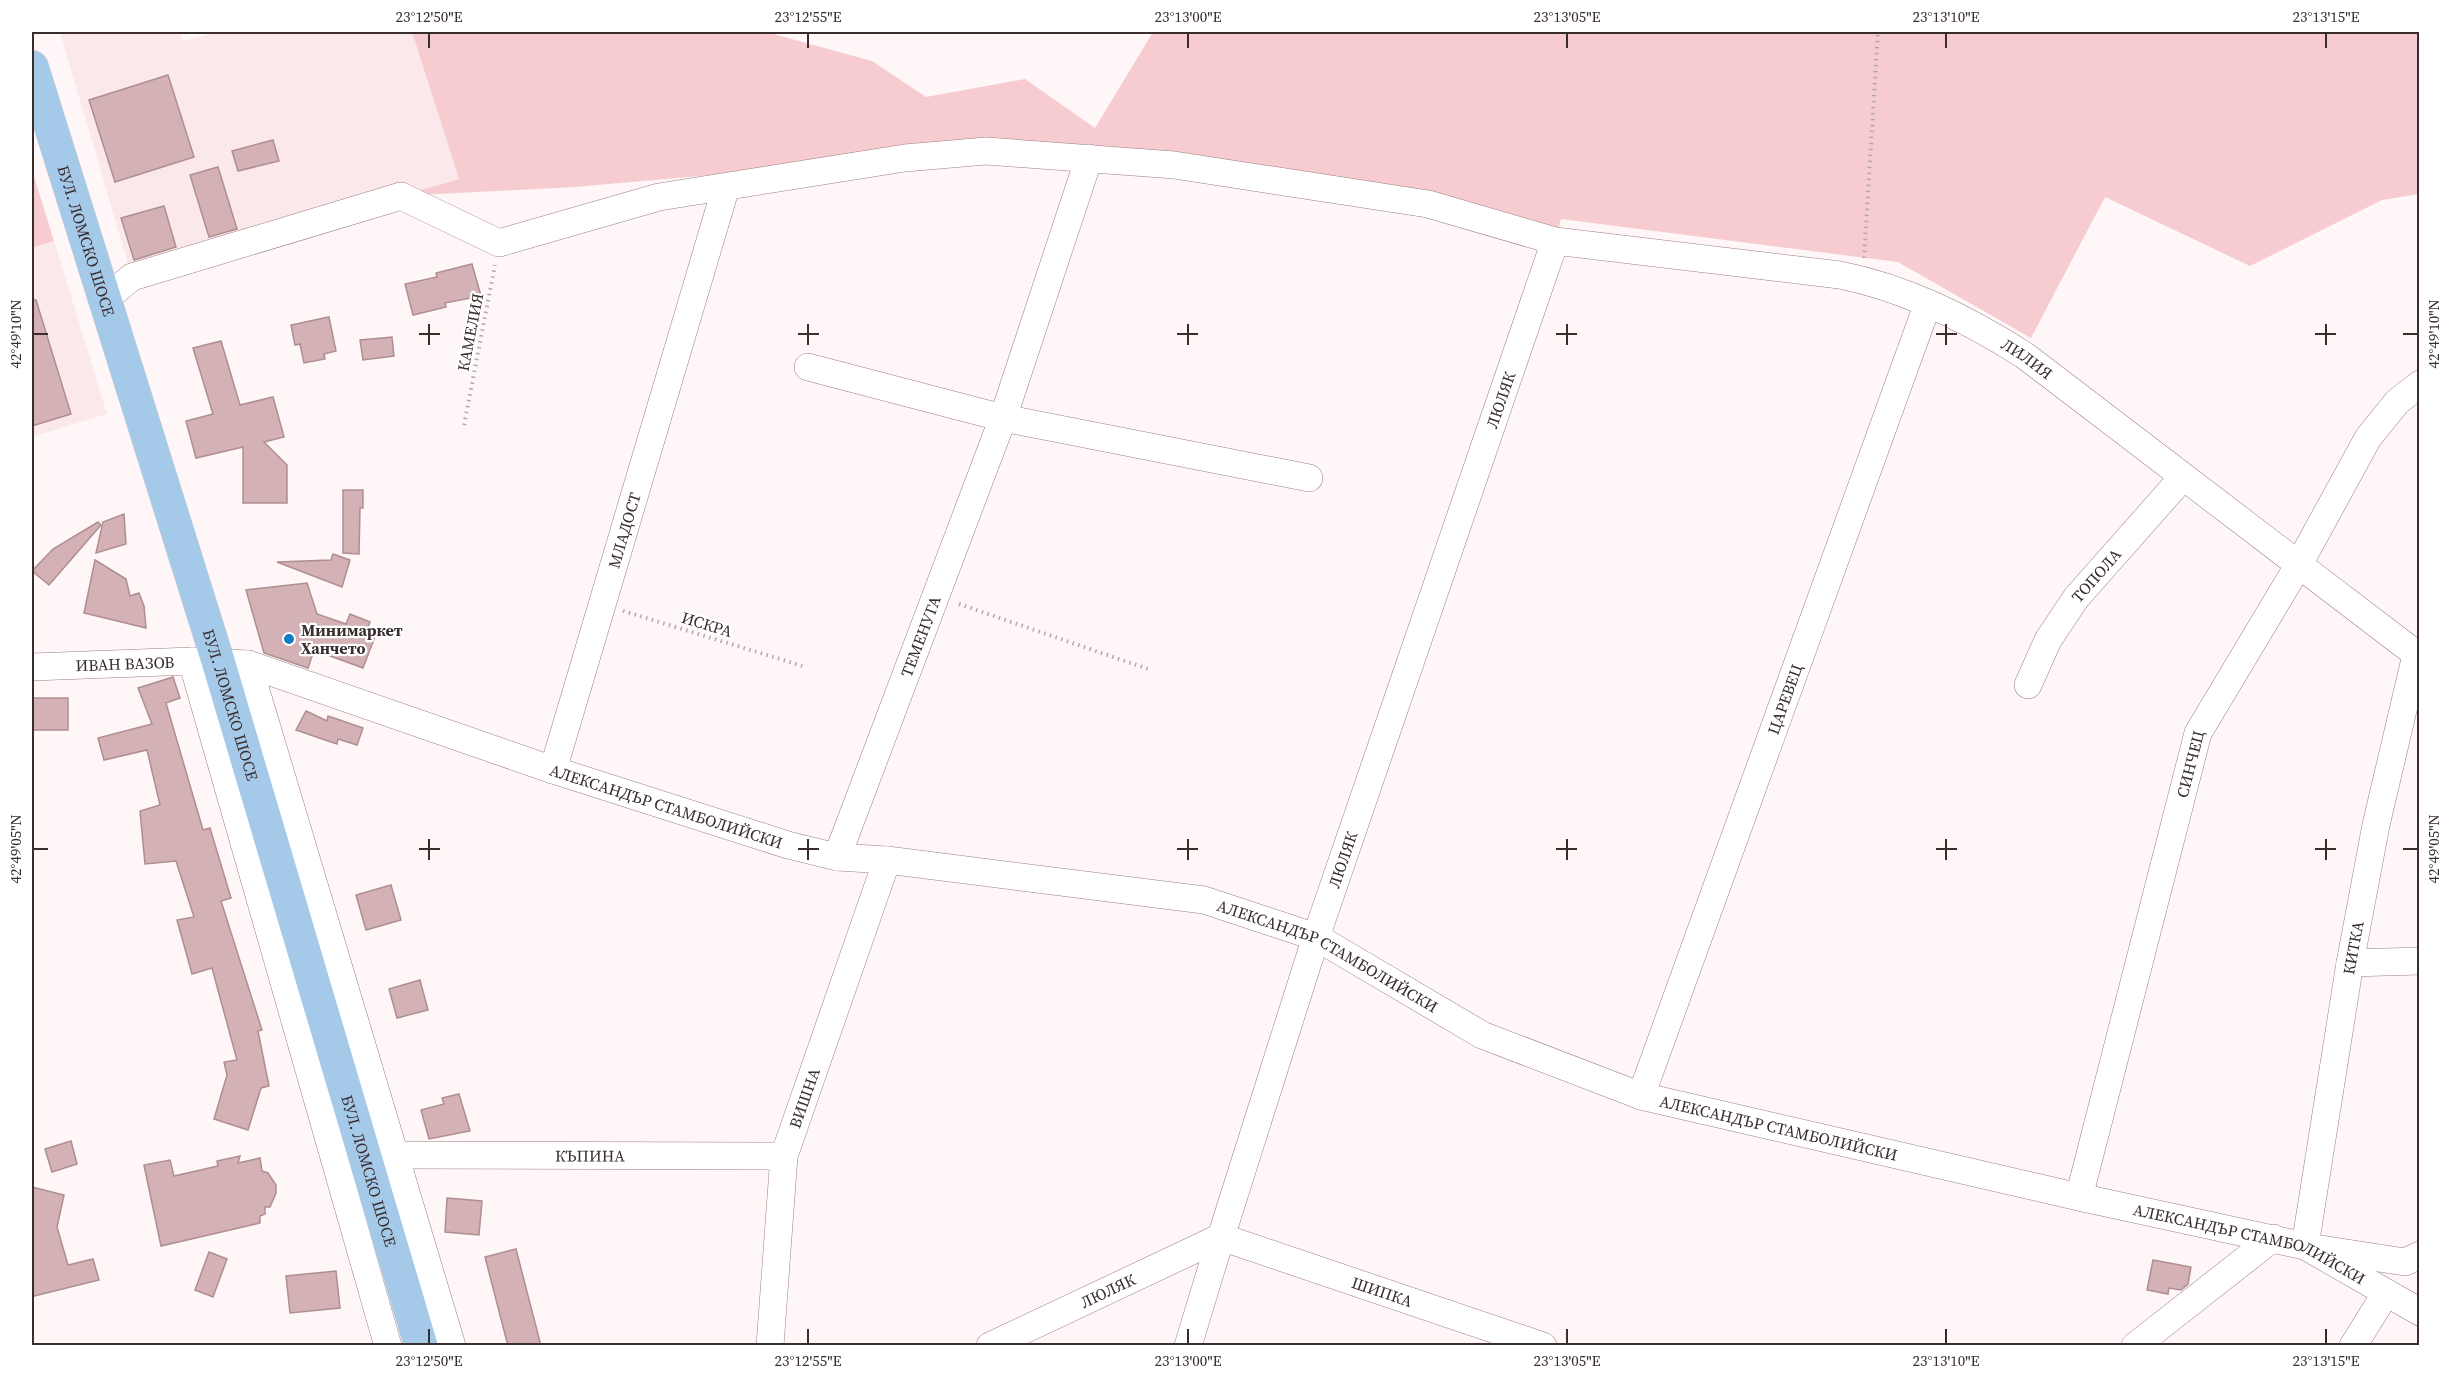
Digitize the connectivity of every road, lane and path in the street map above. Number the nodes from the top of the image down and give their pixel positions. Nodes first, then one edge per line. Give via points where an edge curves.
1 (1878, 32) edge
2 (32, 67) edge
3 (1089, 158) junction
4 (726, 187) junction
5 (1555, 242) junction
6 (499, 243) junction
7 (1863, 280) junction
8 (103, 301) junction
9 (1928, 303) junction
10 (808, 367) dead end
11 (2420, 384) edge
12 (1003, 418) junction
13 (464, 425) dead end
14 (2183, 477) junction
15 (1309, 478) dead end
16 (2298, 566) junction
17 (935, 596) junction
18 (604, 605) junction
19 (2418, 656) edge
20 (219, 662) junction
21 (803, 666) dead end
22 (32, 667) edge
23 (1148, 669) dead end
24 (2028, 686) dead end
25 (553, 770) junction
26 (837, 857) junction
27 (887, 860) junction
28 (1316, 937) junction
29 (2420, 961) edge
30 (2350, 963) junction
31 (1641, 1096) junction
32 (396, 1155) junction
33 (784, 1156) junction
34 (2079, 1197) junction
35 (1221, 1237) junction
36 (2273, 1238) junction
37 (2305, 1246) junction
38 (2420, 1255) edge
39 (2386, 1293) junction
40 (2420, 1312) edge
41 (388, 1346) edge
42 (421, 1346) edge
43 (452, 1346) edge
44 (770, 1346) edge
45 (990, 1346) edge
46 (1188, 1346) edge
47 (1543, 1346) edge
48 (2135, 1346) edge
49 (2353, 1346) edge

1 - 7 path
2 - 8 main road, БУЛ. ЛОМСКО ШОСЕ
3 - 4 street, ЛИЛИЯ via 986,151 905,158
3 - 5 street, ЛИЛИЯ via 1174,165 1428,204
3 - 12 street, ТЕМЕНУГА
4 - 6 street, ЛИЛИЯ via 659,197
4 - 18 street, МЛАДОСТ
5 - 7 street, ЛИЛИЯ
5 - 28 street, ЛЮЛЯК
6 - 8 street via 400,196 132,278
6 - 13 path, КАМЕЛИЯ
7 - 9 street, ЛИЛИЯ
8 - 20 main road, БУЛ. ЛОМСКО ШОСЕ
9 - 14 street, ЛИЛИЯ via 1974,324 2024,355
9 - 31 street, ЦАРЕВЕЦ
10 - 12 street
11 - 16 street, СИНЧЕЦ via 2397,402 2368,438
12 - 15 street
12 - 17 street, ТЕМЕНУГА
14 - 16 street, ЛИЛИЯ
14 - 24 street, ТОПОЛА via 2076,598 2048,640
16 - 19 street, ЛИЛИЯ
16 - 34 street, СИНЧЕЦ via 2198,733
17 - 23 path
17 - 26 street, ТЕМЕНУГА
18 - 21 path, ИСКРА
18 - 25 street, МЛАДОСТ
19 - 30 street, КИТКА via 2376,825
20 - 22 street, ИВАН ВАЗОВ
20 - 25 street, АЛЕКСАНДЪР СТАМБОЛИЙСКИ
20 - 32 street
20 - 41 street
20 - 42 main road, БУЛ. ЛОМСКО ШОСЕ
25 - 26 street, АЛЕКСАНДЪР СТАМБОЛИЙСКИ
26 - 27 street, АЛЕКСАНДЪР СТАМБОЛИЙСКИ
27 - 28 street, АЛЕКСАНДЪР СТАМБОЛИЙСКИ via 1204,900
27 - 33 street, ВИШНА
28 - 31 street, АЛЕКСАНДЪР СТАМБОЛИЙСКИ via 1482,1035
28 - 35 street, ЛЮЛЯК
29 - 30 street
30 - 37 street, КИТКА
31 - 34 street, АЛЕКСАНДЪР СТАМБОЛИЙСКИ
32 - 33 street, КЪПИНА
32 - 43 street
33 - 44 street, ВИШНА
34 - 36 street, АЛЕКСАНДЪР СТАМБОЛИЙСКИ
35 - 45 street, ЛЮЛЯК
35 - 46 street
35 - 47 street, ШИПКА
36 - 37 street, АЛЕКСАНДЪР СТАМБОЛИЙСКИ
36 - 48 street
37 - 38 street via 2405,1262
37 - 39 street, АЛЕКСАНДЪР СТАМБОЛИЙСКИ
39 - 40 street, АЛЕКСАНДЪР СТАМБОЛИЙСКИ
39 - 49 street

